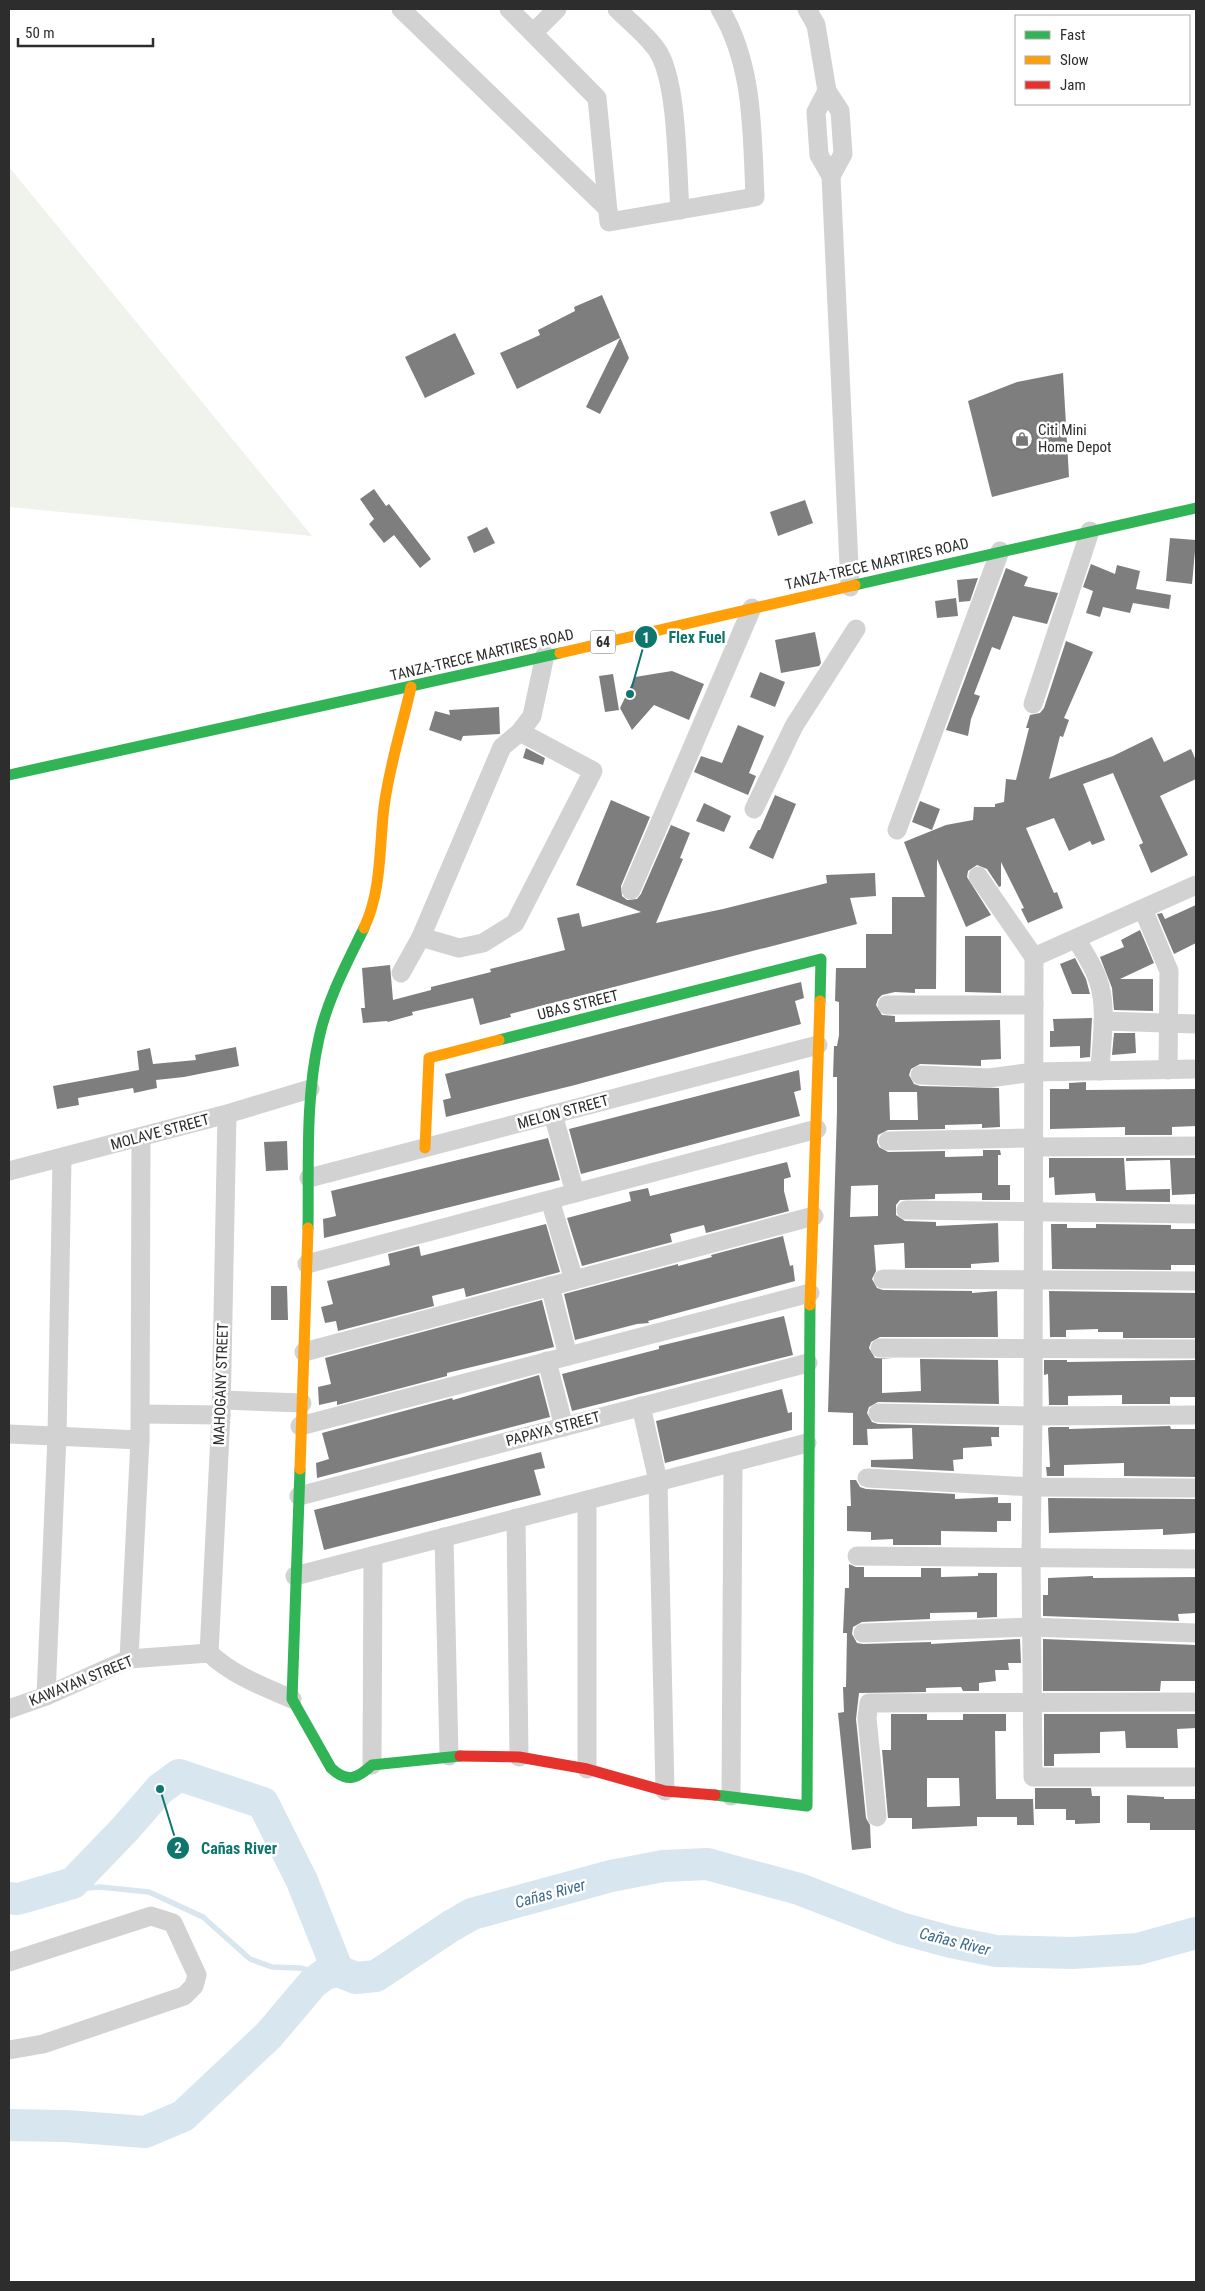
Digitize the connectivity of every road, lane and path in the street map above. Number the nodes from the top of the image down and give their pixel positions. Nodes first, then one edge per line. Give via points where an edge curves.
1 (401, 9) edge
2 (509, 9) edge
3 (557, 9) edge
4 (616, 9) edge
5 (720, 9) edge
6 (807, 9) edge
7 (533, 33) junction
8 (608, 209) junction
9 (680, 210) junction
10 (1196, 508) edge
11 (1090, 531) junction
12 (1000, 552) junction
13 (850, 587) junction
14 (752, 608) junction
15 (856, 629) dead end
16 (545, 655) junction
17 (411, 687) junction
18 (1033, 704) dead end
19 (520, 732) junction
20 (9, 775) edge
21 (754, 809) dead end
22 (897, 830) dead end
23 (978, 876) dead end
24 (1196, 885) edge
25 (631, 890) dead end
26 (1143, 909) junction
27 (421, 936) junction
28 (1076, 939) junction
29 (1034, 957) junction
30 (401, 973) dead end
31 (1034, 1004) junction
32 (887, 1005) dead end
33 (1103, 1020) junction
34 (1170, 1024) junction
35 (1196, 1024) edge
36 (818, 1046) junction
37 (1196, 1069) edge
38 (1100, 1070) junction
39 (1168, 1070) junction
40 (1034, 1072) junction
41 (920, 1075) dead end
42 (310, 1089) junction
43 (227, 1114) junction
44 (552, 1114) junction
45 (816, 1129) junction
46 (141, 1137) junction
47 (888, 1141) dead end
48 (1034, 1143) junction
49 (1196, 1146) edge
50 (425, 1148) junction
51 (62, 1159) junction
52 (9, 1172) edge
53 (309, 1178) junction
54 (575, 1193) junction
55 (550, 1200) junction
56 (906, 1210) dead end
57 (1034, 1213) junction
58 (1196, 1214) edge
59 (814, 1216) junction
60 (307, 1264) junction
61 (883, 1278) dead end
62 (574, 1280) junction
63 (1034, 1280) junction
64 (1196, 1282) edge
65 (550, 1286) junction
66 (810, 1293) junction
67 (880, 1348) dead end
68 (1196, 1349) edge
69 (1033, 1350) junction
70 (304, 1352) junction
71 (568, 1356) junction
72 (547, 1361) junction
73 (808, 1362) junction
74 (302, 1404) junction
75 (641, 1406) junction
76 (221, 1407) junction
77 (878, 1413) dead end
78 (141, 1414) junction
79 (1196, 1415) edge
80 (1034, 1416) junction
81 (300, 1426) junction
82 (564, 1427) junction
83 (9, 1434) edge
84 (57, 1436) junction
85 (140, 1440) junction
86 (807, 1442) junction
87 (733, 1462) junction
88 (867, 1478) dead end
89 (658, 1481) junction
90 (1033, 1487) junction
91 (1196, 1488) edge
92 (299, 1496) junction
93 (587, 1500) junction
94 (516, 1518) junction
95 (444, 1537) junction
96 (373, 1556) junction
97 (856, 1556) dead end
98 (1031, 1558) junction
99 (1196, 1559) edge
100 (295, 1576) junction
101 (1031, 1627) junction
102 (862, 1633) dead end
103 (1196, 1633) edge
104 (209, 1654) junction
105 (129, 1659) junction
106 (46, 1696) junction
107 (292, 1699) junction
108 (1033, 1702) junction
109 (1196, 1702) edge
110 (9, 1709) edge
111 (449, 1756) junction
112 (519, 1757) junction
113 (372, 1765) junction
114 (587, 1769) junction
115 (1196, 1777) edge
116 (665, 1790) junction
117 (731, 1796) junction
118 (877, 1817) dead end
119 (9, 1962) edge
120 (9, 2050) edge

1 - 8 street
2 - 7 street
3 - 7 street
4 - 9 street via 652,44 667,71
5 - 9 street via 737,43 746,76 755,197
6 - 13 street via 816,25 827,91 840,111 843,154 831,176
7 - 8 street via 597,98
8 - 9 street via 609,222
10 - 11 street, TANZA-TRECE MARTIRES ROAD / 64
11 - 12 street, TANZA-TRECE MARTIRES ROAD / 64
11 - 18 street
12 - 13 street, TANZA-TRECE MARTIRES ROAD / 64
12 - 22 street
13 - 14 street, TANZA-TRECE MARTIRES ROAD / 64
14 - 16 street, TANZA-TRECE MARTIRES ROAD / 64
14 - 25 street
15 - 21 street via 794,726
16 - 17 street, TANZA-TRECE MARTIRES ROAD / 64
16 - 19 street via 532,716
17 - 20 street, TANZA-TRECE MARTIRES ROAD / 64
17 - 42 street via 384,806 377,886 370,915 335,990 319,1036
19 - 27 street via 502,747
19 - 27 street via 593,771 515,923 483,943 459,948
23 - 29 street
24 - 26 street
26 - 28 street
26 - 34 street via 1169,971
27 - 30 street
28 - 29 street
28 - 33 street via 1098,981
29 - 31 street
31 - 32 street
31 - 40 street
33 - 34 street
33 - 38 street
34 - 35 street
34 - 39 street
36 - 44 street, MELON STREET
36 - 45 street
36 - 50 street, UBAS STREET via 821,958 428,1058
37 - 39 street
38 - 39 street
38 - 40 street
40 - 41 street via 989,1078
40 - 48 street
42 - 43 street, MOLAVE STREET
42 - 53 street
43 - 46 street, MOLAVE STREET
43 - 76 street, MAHOGANY STREET
44 - 50 street, MELON STREET
44 - 54 street
45 - 54 street
45 - 59 street
46 - 51 street, MOLAVE STREET
46 - 78 street
47 - 48 street
48 - 49 street
48 - 57 street
50 - 53 street, MELON STREET
51 - 52 street, MOLAVE STREET
51 - 84 street
53 - 60 street
54 - 55 street
55 - 60 street
55 - 62 street
56 - 57 street
57 - 58 street
57 - 63 street
59 - 62 street
59 - 66 street
60 - 70 street
61 - 63 street
62 - 65 street
63 - 64 street
63 - 69 street
65 - 70 street
65 - 71 street
66 - 71 street
66 - 73 street
67 - 69 street
68 - 69 street
69 - 80 street
70 - 74 street
71 - 72 street
72 - 81 street
72 - 82 street
73 - 75 street, PAPAYA STREET
73 - 86 street
74 - 76 street
74 - 81 street
75 - 82 street, PAPAYA STREET
75 - 89 street
76 - 78 street
76 - 104 street, MAHOGANY STREET
77 - 80 street
78 - 85 street
79 - 80 street
80 - 90 street
81 - 92 street
82 - 92 street, PAPAYA STREET
83 - 84 street
84 - 85 street
84 - 106 street
85 - 105 street
86 - 87 street
86 - 117 street via 807,1806
87 - 89 street
87 - 117 street
88 - 90 street
89 - 93 street
89 - 116 street
90 - 91 street
90 - 98 street
92 - 100 street
93 - 94 street
93 - 114 street
94 - 95 street
94 - 112 street
95 - 96 street
95 - 111 street
96 - 100 street
96 - 113 street
97 - 98 street
98 - 99 street
98 - 101 street
100 - 107 street
101 - 102 street
101 - 103 street
101 - 108 street
104 - 105 street, KAWAYAN STREET
104 - 107 street via 242,1678
105 - 106 street, KAWAYAN STREET
106 - 110 street, KAWAYAN STREET
107 - 113 street via 331,1768 340,1776 350,1778 362,1774
108 - 109 street
108 - 115 street via 1033,1777
108 - 118 street via 869,1703 867,1718
111 - 112 street
111 - 113 street
112 - 114 street
114 - 116 street
116 - 117 street
119 - 120 street via 151,1916 174,1923 197,1975 194,1986 184,1996 43,2044

